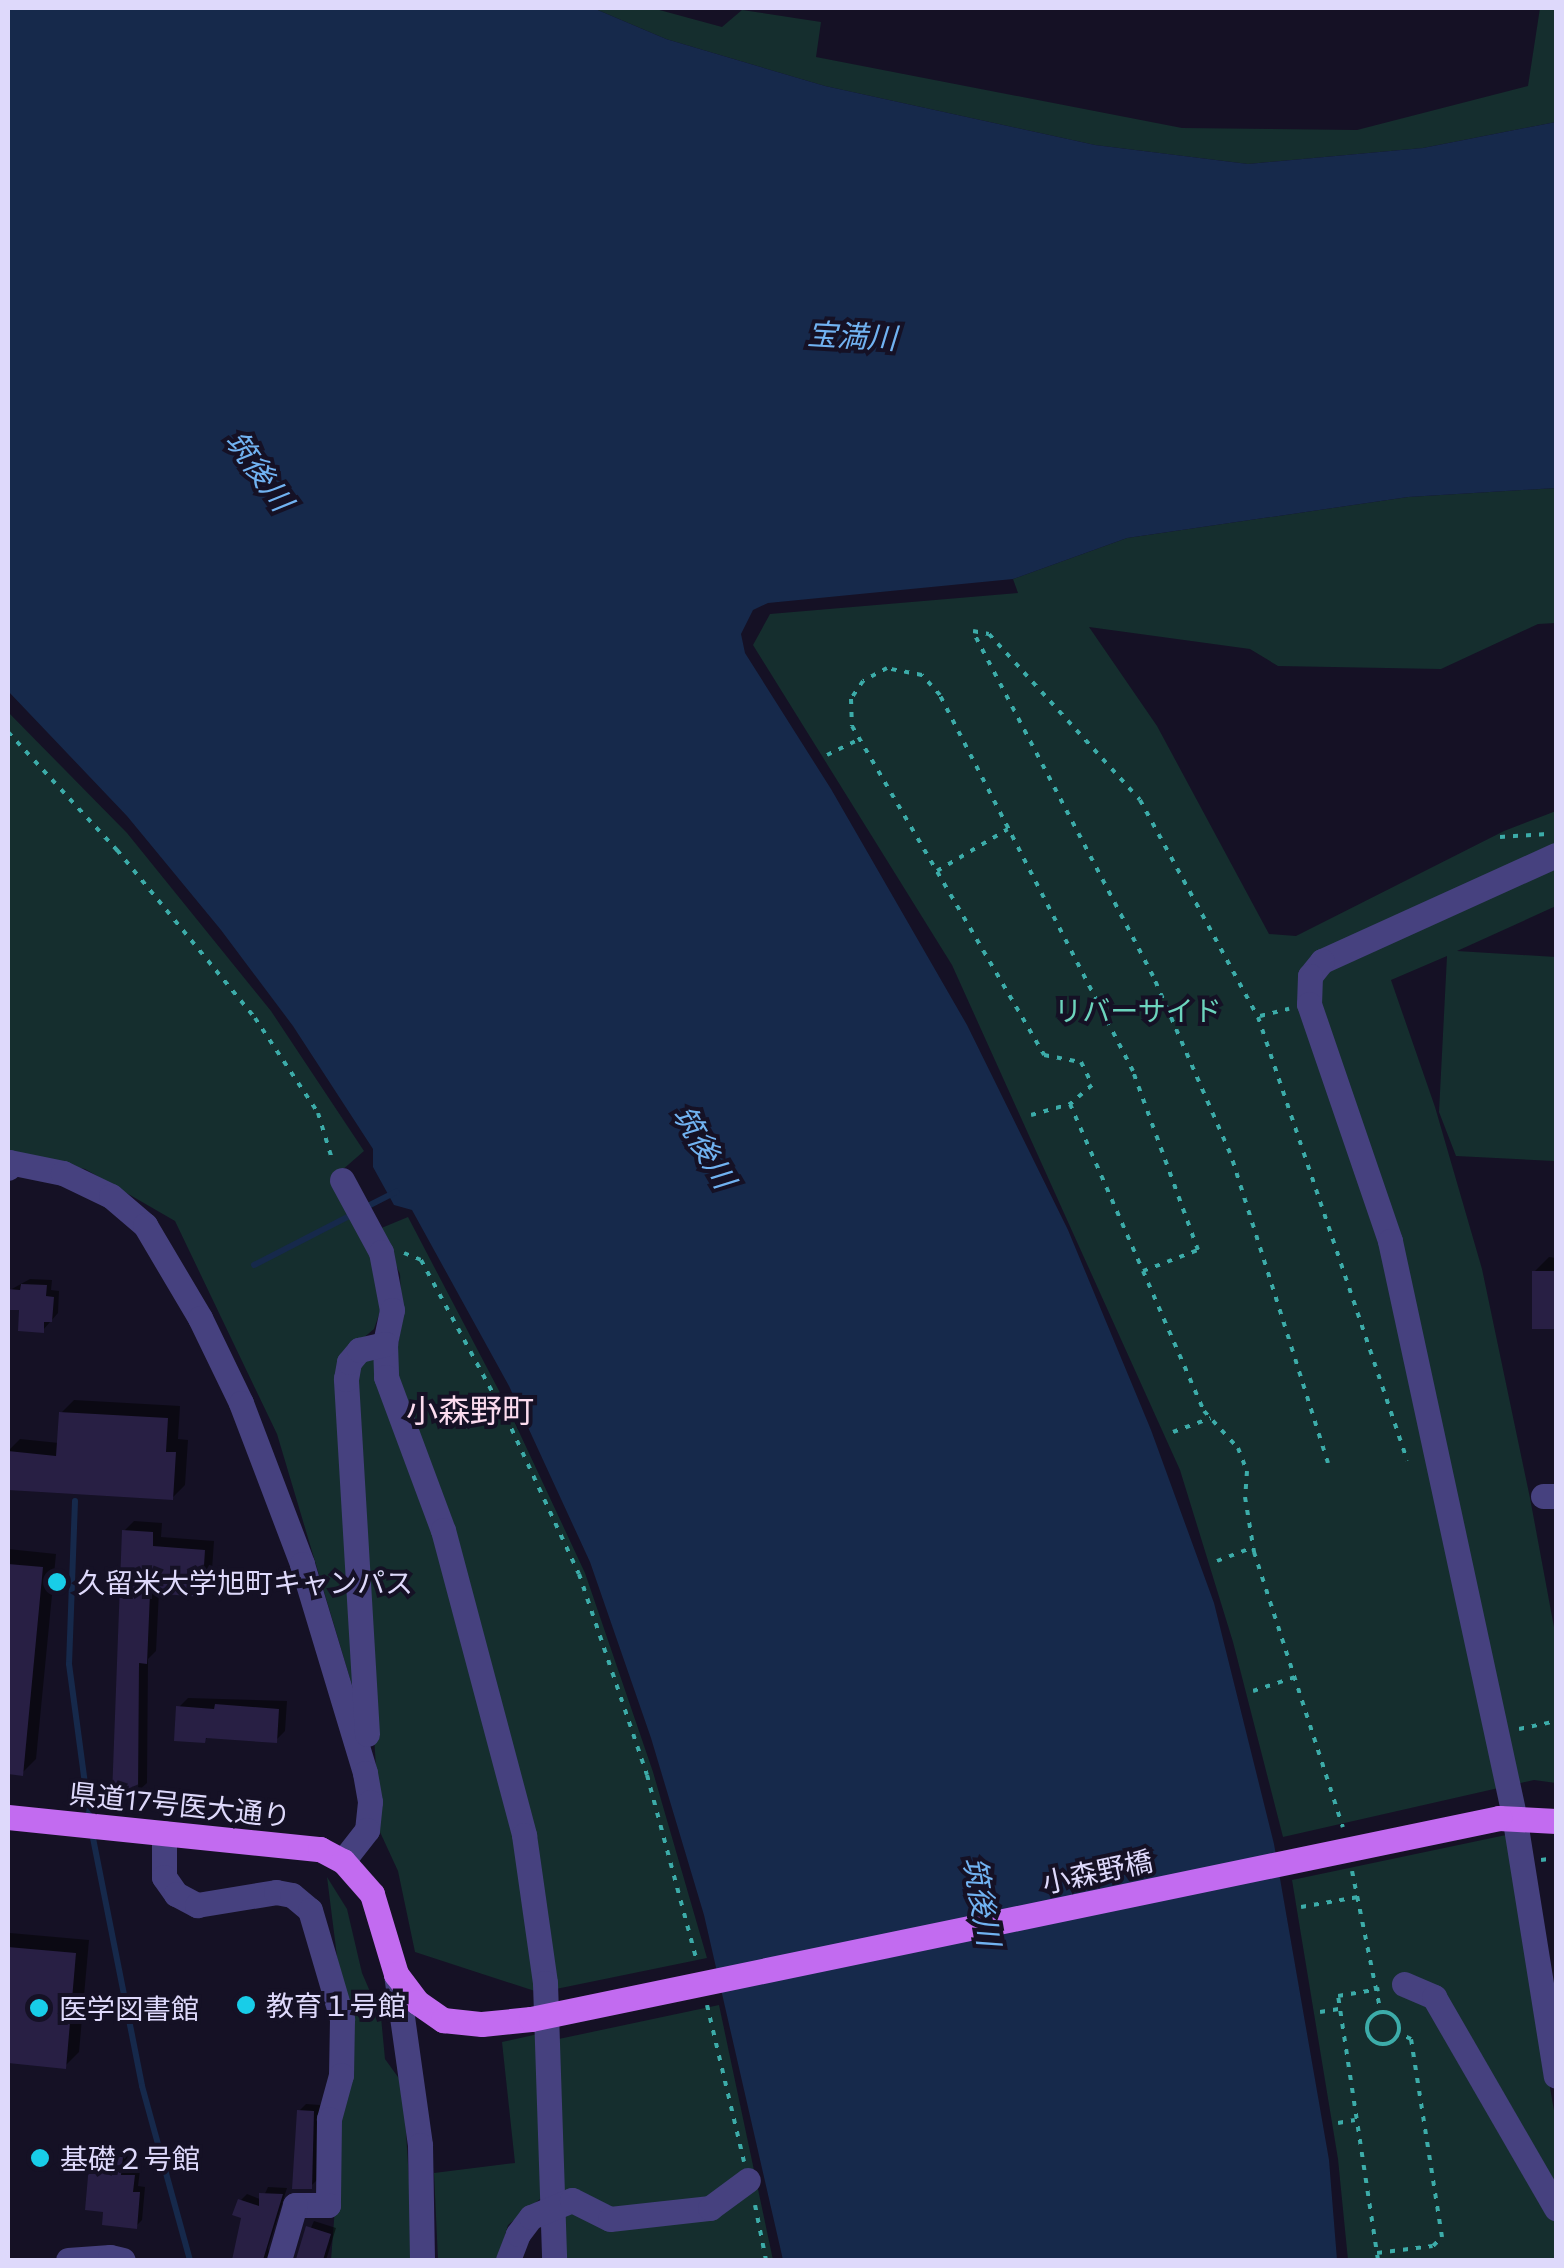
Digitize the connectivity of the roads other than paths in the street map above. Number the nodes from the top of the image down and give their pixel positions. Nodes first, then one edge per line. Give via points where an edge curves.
1 (1556, 855) edge
2 (8, 1168) edge
3 (342, 1180) road end
4 (385, 1344) junction
5 (365, 1773) junction
6 (8, 1817) edge
7 (1507, 1817) junction
8 (1556, 1821) edge
9 (164, 1833) junction
10 (343, 1861) junction
11 (396, 1974) junction
12 (1404, 1984) road end
13 (1556, 2076) edge
14 (748, 2180) road end
15 (551, 2207) junction
16 (1556, 2208) edge
17 (68, 2260) edge
18 (123, 2260) edge
19 (279, 2260) edge
20 (422, 2260) edge
21 (508, 2260) edge
22 (554, 2260) edge

1 - 7 street via 1322,961 1310,976 1309,1004 1390,1241
2 - 5 street via 8,1162 63,1173 111,1196 145,1225 200,1318 241,1403 302,1564
3 - 4 street via 381,1252 392,1310
4 - 5 street via 359,1350 348,1362 346,1380
4 - 15 street via 386,1376 442,1530 524,1835 545,1983
5 - 10 street via 367,1830
6 - 9 main road, 県道17号医大通り
7 - 8 main road, 小森野橋
7 - 11 main road, 小森野橋, bridge via 530,2019 443,2020 417,2002
7 - 13 street
9 - 10 main road, 県道17号医大通り via 320,1849
9 - 19 street via 164,1877 176,1894 197,1905 276,1892 292,1894 310,1910 342,2018 341,2076 329,2119 328,2204 295,2205
10 - 11 main road via 372,1894
11 - 20 street via 420,2145
12 - 16 street via 1434,1997
14 - 15 street via 710,2208 610,2219 572,2200
15 - 21 street via 524,2226
15 - 22 street
17 - 18 street

